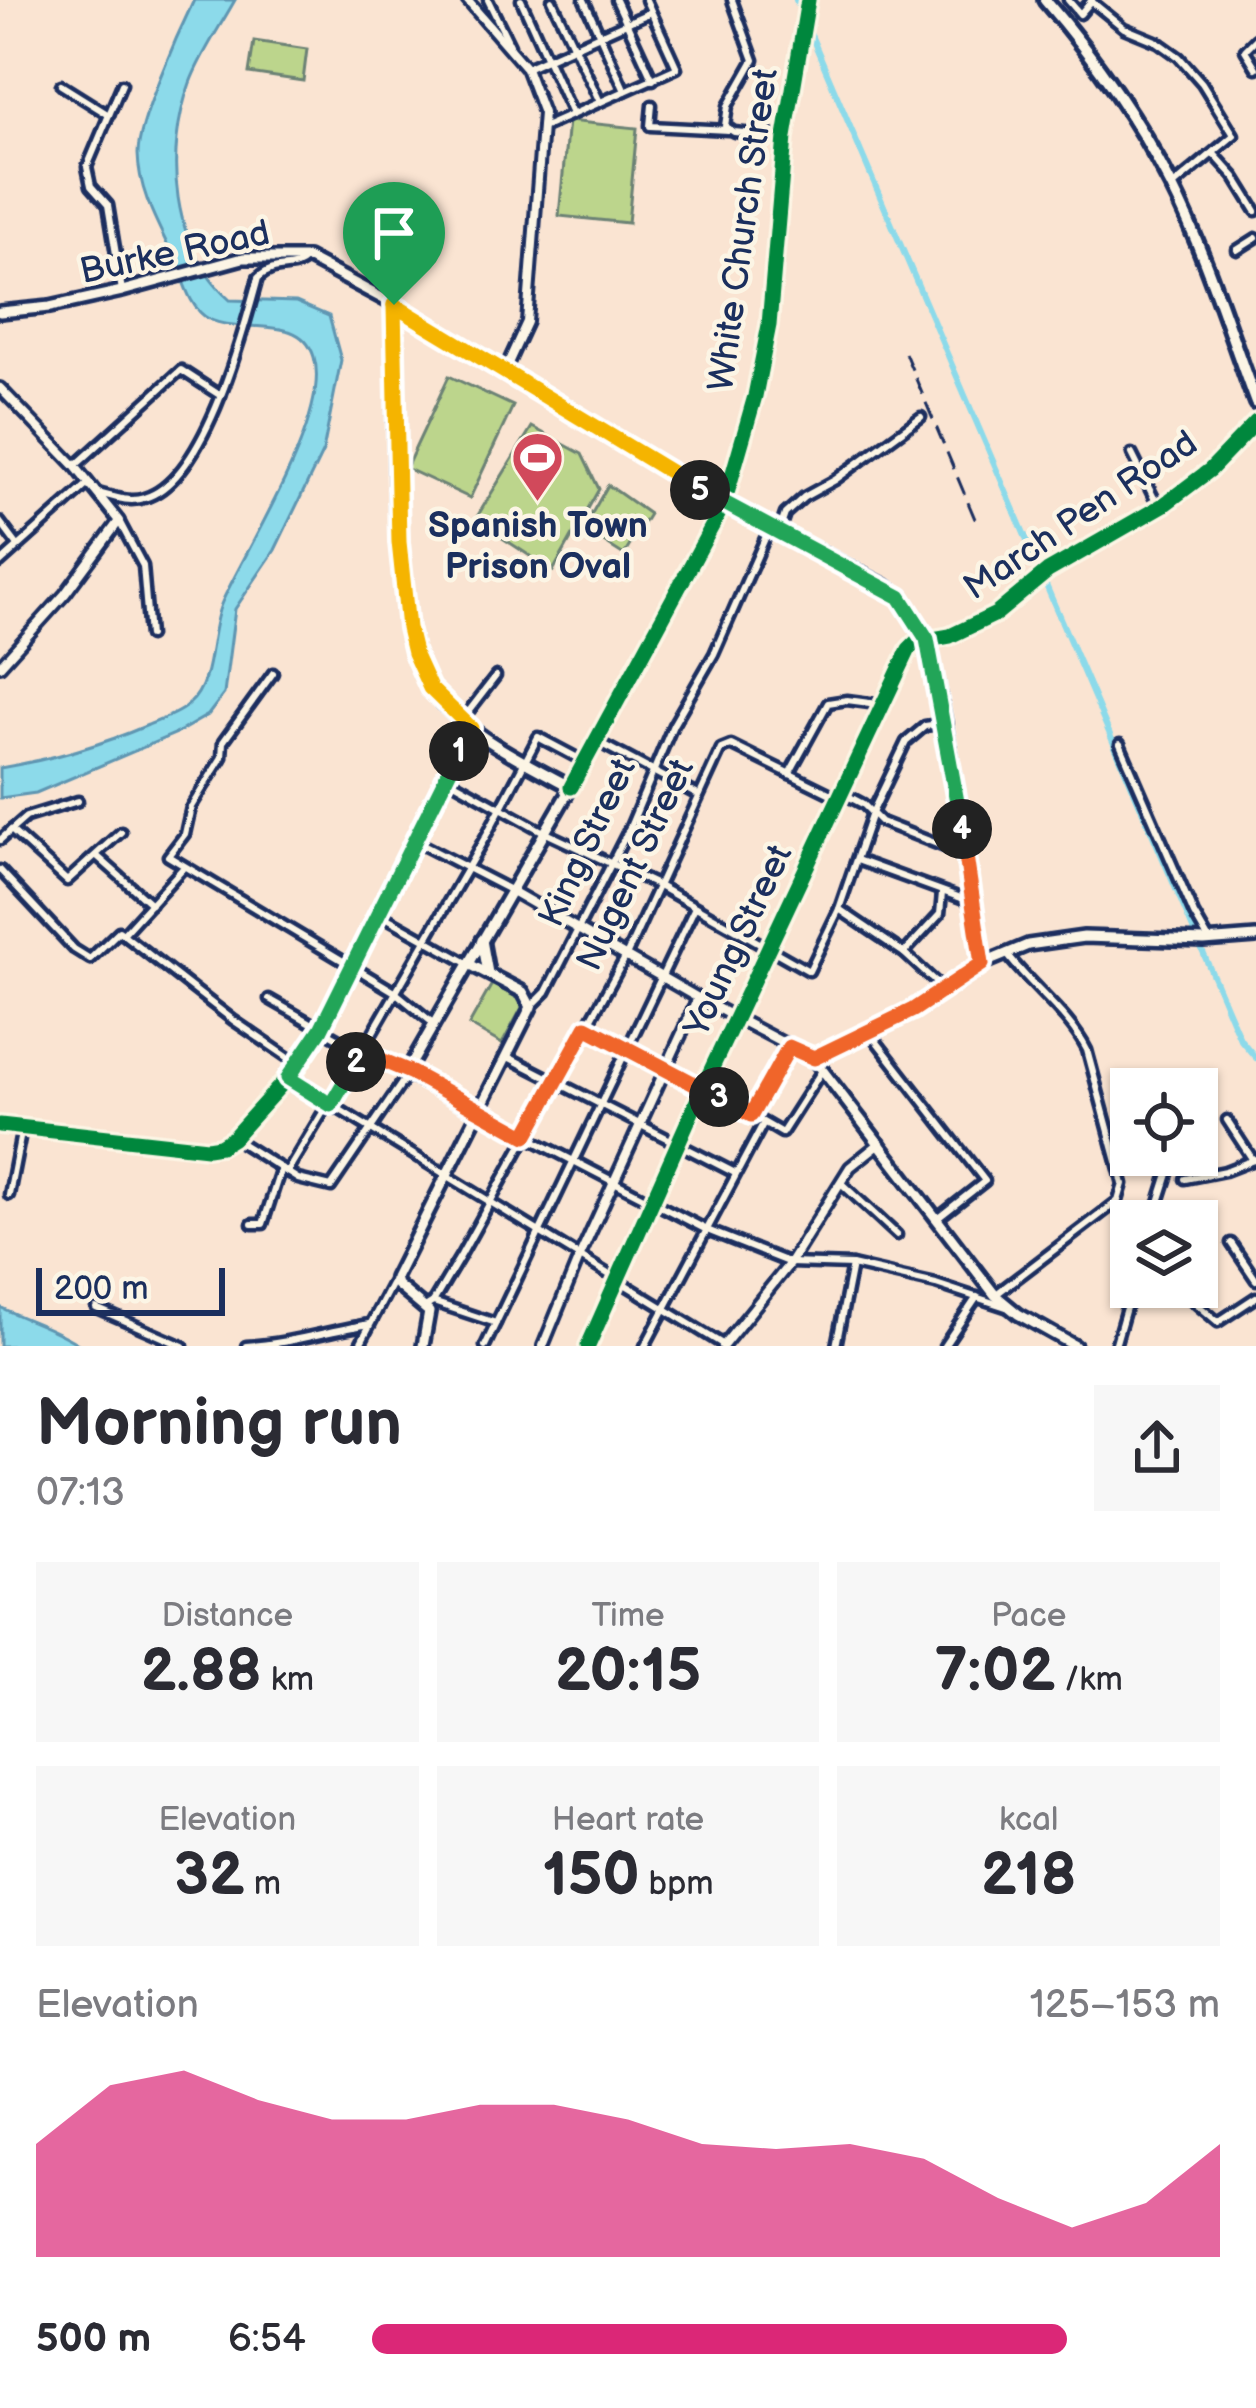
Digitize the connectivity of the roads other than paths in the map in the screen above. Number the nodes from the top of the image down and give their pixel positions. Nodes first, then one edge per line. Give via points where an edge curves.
1 (467, 0) edge
2 (488, 0) edge
3 (521, 0) edge
4 (552, 0) edge
5 (584, 0) edge
6 (616, 0) edge
7 (646, 0) edge
8 (732, 0) edge
9 (808, 0) edge
10 (1045, 0) edge
11 (1068, 0) edge
12 (1092, 0) edge
13 (652, 12) junction
14 (626, 22) junction
15 (599, 34) junction
16 (1256, 39) edge
17 (572, 47) junction
18 (512, 49) junction
19 (547, 58) junction
20 (526, 68) junction
21 (1256, 68) edge
22 (653, 80) junction
23 (122, 84) dead end
24 (61, 85) dead end
25 (625, 92) junction
26 (600, 102) junction
27 (652, 105) dead end
28 (572, 114) junction
29 (109, 115) junction
30 (542, 128) junction
31 (728, 130) junction
32 (784, 137) junction
33 (1215, 155) junction
34 (1172, 188) junction
35 (1256, 211) edge
36 (1256, 238) edge
37 (1237, 250) dead end
38 (307, 258) junction
39 (122, 291) junction
40 (394, 305) junction
41 (0, 314) edge
42 (504, 372) junction
43 (0, 388) edge
44 (221, 396) junction
45 (1256, 403) edge
46 (921, 417) dead end
47 (1256, 422) edge
48 (1132, 454) dead end
49 (75, 466) junction
50 (88, 484) junction
51 (98, 493) junction
52 (724, 504) junction
53 (1159, 508) junction
54 (119, 520) junction
55 (0, 522) edge
56 (770, 527) junction
57 (18, 546) junction
58 (0, 563) edge
59 (149, 635) dead end
60 (927, 639) junction
61 (0, 666) edge
62 (272, 673) dead end
63 (496, 676) dead end
64 (885, 705) junction
65 (945, 723) junction
66 (467, 724) junction
67 (596, 741) junction
68 (1120, 744) dead end
69 (585, 762) junction
70 (527, 764) junction
71 (651, 772) junction
72 (789, 774) junction
73 (445, 777) junction
74 (571, 787) junction
75 (842, 794) junction
76 (698, 795) junction
77 (78, 801) dead end
78 (501, 808) junction
79 (872, 813) junction
80 (11, 830) junction
81 (122, 832) dead end
82 (544, 832) junction
83 (0, 840) edge
84 (413, 840) junction
85 (965, 855) junction
86 (97, 856) junction
87 (857, 860) junction
88 (610, 865) junction
89 (183, 868) junction
90 (468, 868) junction
91 (0, 870) edge
92 (657, 885) junction
93 (510, 890) junction
94 (943, 892) junction
95 (972, 902) junction
96 (151, 904) junction
97 (695, 907) junction
98 (839, 909) junction
99 (380, 914) junction
100 (579, 928) junction
101 (123, 934) junction
102 (1256, 937) edge
103 (426, 940) junction
104 (482, 940) junction
105 (1207, 941) junction
106 (768, 948) junction
107 (904, 953) junction
108 (1006, 953) junction
109 (626, 956) junction
110 (469, 964) junction
111 (982, 964) junction
112 (353, 968) junction
113 (488, 973) junction
114 (663, 978) junction
115 (943, 989) junction
116 (394, 992) junction
117 (698, 998) junction
118 (269, 999) dead end
119 (531, 1007) junction
120 (737, 1017) junction
121 (434, 1024) junction
122 (586, 1027) junction
123 (321, 1029) junction
124 (869, 1032) junction
125 (789, 1047) junction
126 (628, 1050) junction
127 (362, 1052) junction
128 (508, 1057) junction
129 (814, 1058) junction
130 (299, 1065) junction
131 (664, 1069) junction
132 (823, 1069) junction
133 (410, 1072) junction
134 (288, 1078) junction
135 (555, 1082) junction
136 (703, 1087) junction
137 (330, 1104) junction
138 (598, 1106) junction
139 (479, 1112) junction
140 (751, 1115) junction
141 (1227, 1120) dead end
142 (763, 1124) junction
143 (0, 1125) edge
144 (640, 1127) junction
145 (22, 1128) junction
146 (370, 1129) junction
147 (526, 1136) junction
148 (233, 1138) junction
149 (680, 1142) junction
150 (880, 1144) junction
151 (1255, 1159) edge
152 (574, 1163) junction
153 (284, 1170) junction
154 (735, 1173) junction
155 (446, 1177) junction
156 (1185, 1179) dead end
157 (841, 1183) junction
158 (614, 1184) junction
159 (9, 1195) dead end
160 (654, 1202) junction
161 (489, 1203) junction
162 (938, 1218) junction
163 (252, 1224) dead end
164 (707, 1230) junction
165 (539, 1232) junction
166 (897, 1234) dead end
167 (1231, 1243) dead end
168 (579, 1258) junction
169 (790, 1263) junction
170 (852, 1265) junction
171 (395, 1278) junction
172 (619, 1278) junction
173 (1256, 1280) edge
174 (995, 1294) junction
175 (977, 1297) junction
176 (1256, 1297) edge
177 (429, 1304) junction
178 (96, 1308) dead end
179 (664, 1308) junction
180 (1010, 1308) junction
181 (1126, 1308) edge
182 (1202, 1308) edge
183 (496, 1323) junction
184 (369, 1324) junction
185 (723, 1345) edge
186 (183, 1346) edge
187 (246, 1346) edge
188 (359, 1346) edge
189 (423, 1346) edge
190 (485, 1346) edge
191 (543, 1346) edge
192 (588, 1346) edge
193 (645, 1346) edge
194 (836, 1346) edge
195 (944, 1346) edge
196 (1075, 1346) edge
197 (1115, 1346) edge

1 - 18 street
2 - 18 street
3 - 19 street
4 - 17 street
5 - 15 street
6 - 14 street
7 - 13 street
8 - 31 street via 754,60 728,106
9 - 32 street, White Church Street
10 - 34 main road via 1085,46
11 - 12 street via 1080,14
12 - 33 street via 1202,83 1234,135
13 - 14 street
13 - 22 street via 677,68
14 - 15 street
14 - 22 street
15 - 17 street
15 - 25 street
16 - 21 street via 1245,54
17 - 19 street
17 - 26 street
18 - 20 street
19 - 20 street
19 - 28 street
20 - 30 street
22 - 25 street
23 - 29 street
24 - 29 street
25 - 26 street
26 - 28 street
27 - 31 street via 650,126
28 - 30 street
29 - 39 street via 87,167 108,205
30 - 42 street via 527,322
31 - 32 street
32 - 52 street, White Church Street via 769,325
33 - 34 street
33 - 35 street
34 - 45 main road
36 - 37 street
38 - 39 main road, Burke Road via 207,266
38 - 40 main road, Burke Road
38 - 44 street via 258,278
39 - 41 main road, Burke Road
40 - 42 main road, Burke Road
40 - 66 main road via 408,628 424,678
42 - 52 main road, Burke Road
43 - 49 street
44 - 49 street via 182,370
44 - 51 street via 170,483 143,499
46 - 56 street, King Street via 804,497 780,529
47 - 53 street, March Pen Road
48 - 53 street
49 - 50 street
50 - 51 street
50 - 57 street
51 - 54 street
52 - 56 main road, Burke Road
52 - 67 street, White Church Street
53 - 60 street, March Pen Road via 1048,571 996,614
54 - 59 street via 143,566
54 - 61 street
55 - 57 street
56 - 60 main road, Burke Road via 884,585
56 - 71 street, King Street
57 - 58 street
60 - 64 street, Young Street via 909,649
60 - 65 main road, Burke Road
62 - 89 street via 223,742 168,856
63 - 66 street
64 - 72 street via 827,704
64 - 75 street, Young Street
65 - 79 street via 906,742
65 - 85 main road, Burke Road
66 - 70 main road
66 - 73 street
67 - 69 street, White Church Street
67 - 71 street
68 - 105 street
69 - 70 street via 538,737
69 - 74 street, White Church Street
70 - 74 main road
70 - 78 street
71 - 76 street
71 - 88 street, King Street
72 - 75 street, Nugent Street
72 - 76 street, Nugent Street via 726,745
73 - 78 street
73 - 84 street
74 - 82 main road, White Church Street
75 - 79 street, Nugent Street
75 - 106 street, Young Street
76 - 92 street, Nugent Street
77 - 80 street
78 - 82 street
78 - 90 street
79 - 85 street, Nugent Street
79 - 87 street
80 - 83 street
80 - 86 street via 67,881
81 - 86 street
82 - 88 street
82 - 93 main road, White Church Street
84 - 90 street
84 - 99 street
85 - 95 main road, Burke Road
86 - 96 street
87 - 94 street
87 - 98 street
88 - 92 street
88 - 100 street, King Street
89 - 96 street
89 - 112 street
90 - 93 street
90 - 103 street
91 - 101 street via 90,959
92 - 97 street
92 - 109 street, Nugent Street
93 - 100 street
93 - 104 main road, White Church Street
94 - 95 street
94 - 107 street via 940,914
95 - 111 main road, Burke Road
96 - 101 street
97 - 106 street
97 - 114 street
98 - 106 street via 809,971
98 - 107 street
99 - 103 street
99 - 112 street
100 - 109 street
100 - 119 street, King Street
101 - 130 street
102 - 105 main road
103 - 110 street
103 - 116 street
104 - 110 main road, White Church Street
104 - 113 main road
105 - 108 main road via 1084,937
106 - 120 street, Young Street
107 - 115 street
108 - 111 main road
108 - 174 street via 1087,1050 1123,1184 1118,1201
109 - 114 street
109 - 122 street, Nugent Street
110 - 113 main road
110 - 121 main road, White Church Street
111 - 115 main road
112 - 116 street
112 - 123 street
113 - 119 main road via 528,996
114 - 117 street
114 - 126 street
115 - 124 main road
116 - 121 street
116 - 127 street
117 - 120 street
117 - 131 street
118 - 123 street
119 - 128 main road, King Street
120 - 125 street
120 - 136 street, Young Street
121 - 133 main road, White Church Street
122 - 126 street
122 - 135 street, Nugent Street
123 - 127 street
123 - 130 street
124 - 129 main road
124 - 162 street via 985,1181
125 - 129 street
125 - 140 street
126 - 131 street
126 - 138 street
127 - 133 street
127 - 137 street
128 - 135 street
128 - 139 main road, King Street
129 - 132 main road
130 - 134 street
131 - 136 street
131 - 144 street
132 - 142 street via 783,1132
132 - 150 main road
133 - 139 main road
133 - 146 street, White Church Street
134 - 137 street
134 - 148 street
135 - 138 street
135 - 147 street, Nugent Street
136 - 140 street
136 - 149 street, Young Street
137 - 146 street
137 - 153 street
138 - 144 street
138 - 152 street
139 - 147 street
139 - 155 main road, King Street
140 - 142 street
141 - 151 street
142 - 154 street
143 - 145 street
144 - 149 street
144 - 158 street
145 - 148 street via 207,1148
145 - 159 street
146 - 153 street, White Church Street via 332,1187
146 - 155 street
147 - 152 street
147 - 161 street, Nugent Street
148 - 153 street, White Church Street
149 - 154 street
149 - 160 street, Young Street
150 - 157 street
150 - 162 main road
151 - 156 street
152 - 158 street
152 - 165 street
153 - 163 street via 263,1224
154 - 164 street
155 - 161 street
155 - 171 main road, King Street
157 - 166 street
157 - 169 street
158 - 160 street
158 - 168 street
160 - 164 street
160 - 172 street, Young Street
161 - 165 street
161 - 177 street, Nugent Street
162 - 174 main road
164 - 169 street
164 - 179 street
165 - 168 street
165 - 183 street
167 - 173 street
168 - 172 street
168 - 191 street
169 - 170 street
169 - 185 street
170 - 175 street
170 - 194 street
171 - 177 main road
171 - 184 street, King Street
172 - 179 street
172 - 192 street, Young Street
174 - 180 main road
175 - 180 street
175 - 195 street
176 - 182 street via 1218,1322
177 - 183 street
177 - 189 main road
178 - 186 street
179 - 185 street
179 - 193 street
180 - 196 main road
181 - 197 street
183 - 190 street
184 - 187 street
184 - 188 street, King Street

